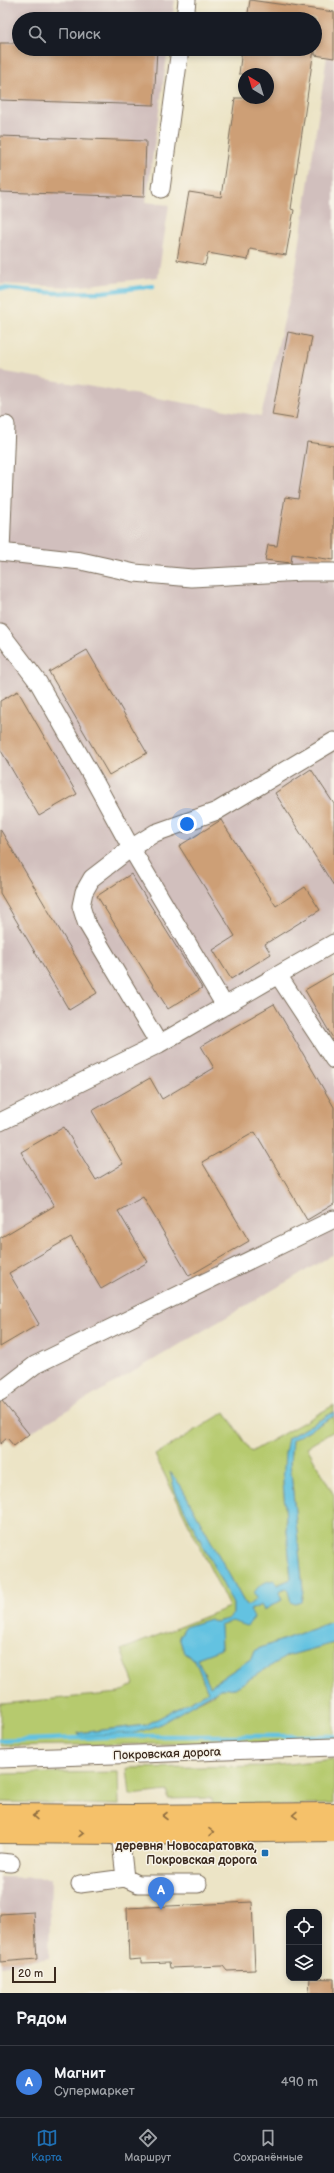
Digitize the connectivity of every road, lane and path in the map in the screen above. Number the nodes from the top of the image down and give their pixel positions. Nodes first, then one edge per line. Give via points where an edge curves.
1 (187, 0) edge
2 (186, 12) edge
3 (179, 56) edge
4 (161, 189) dead end
5 (6, 424) dead end
6 (0, 552) edge
7 (334, 572) edge
8 (0, 632) edge
9 (334, 741) edge
10 (130, 848) junction
11 (334, 943) edge
12 (278, 975) junction
13 (225, 1006) junction
14 (159, 1044) junction
15 (334, 1060) edge
16 (0, 1122) edge
17 (334, 1220) edge
18 (0, 1392) edge
19 (334, 1747) edge
20 (0, 1759) edge
21 (334, 1814) edge
22 (1, 1828) edge
23 (334, 1830) edge
24 (120, 1833) junction
25 (125, 1878) junction
26 (80, 1884) dead end
27 (198, 1884) dead end

1 - 2 street
3 - 4 street
5 - 6 street
6 - 7 street via 81,561 135,573 192,578
8 - 10 street via 38,682
9 - 10 street via 217,811 155,833
10 - 13 street
10 - 14 street via 92,878 84,892 81,906 86,922
11 - 12 street
12 - 13 street
12 - 15 street
13 - 14 street
14 - 16 street
17 - 18 street via 35,1365
19 - 20 street, Покровская дорога
21 -> 22 main road via 140,1816
22 -> 24 main road
24 -> 23 main road
24 - 25 street
25 - 26 street
25 - 27 street via 138,1884

